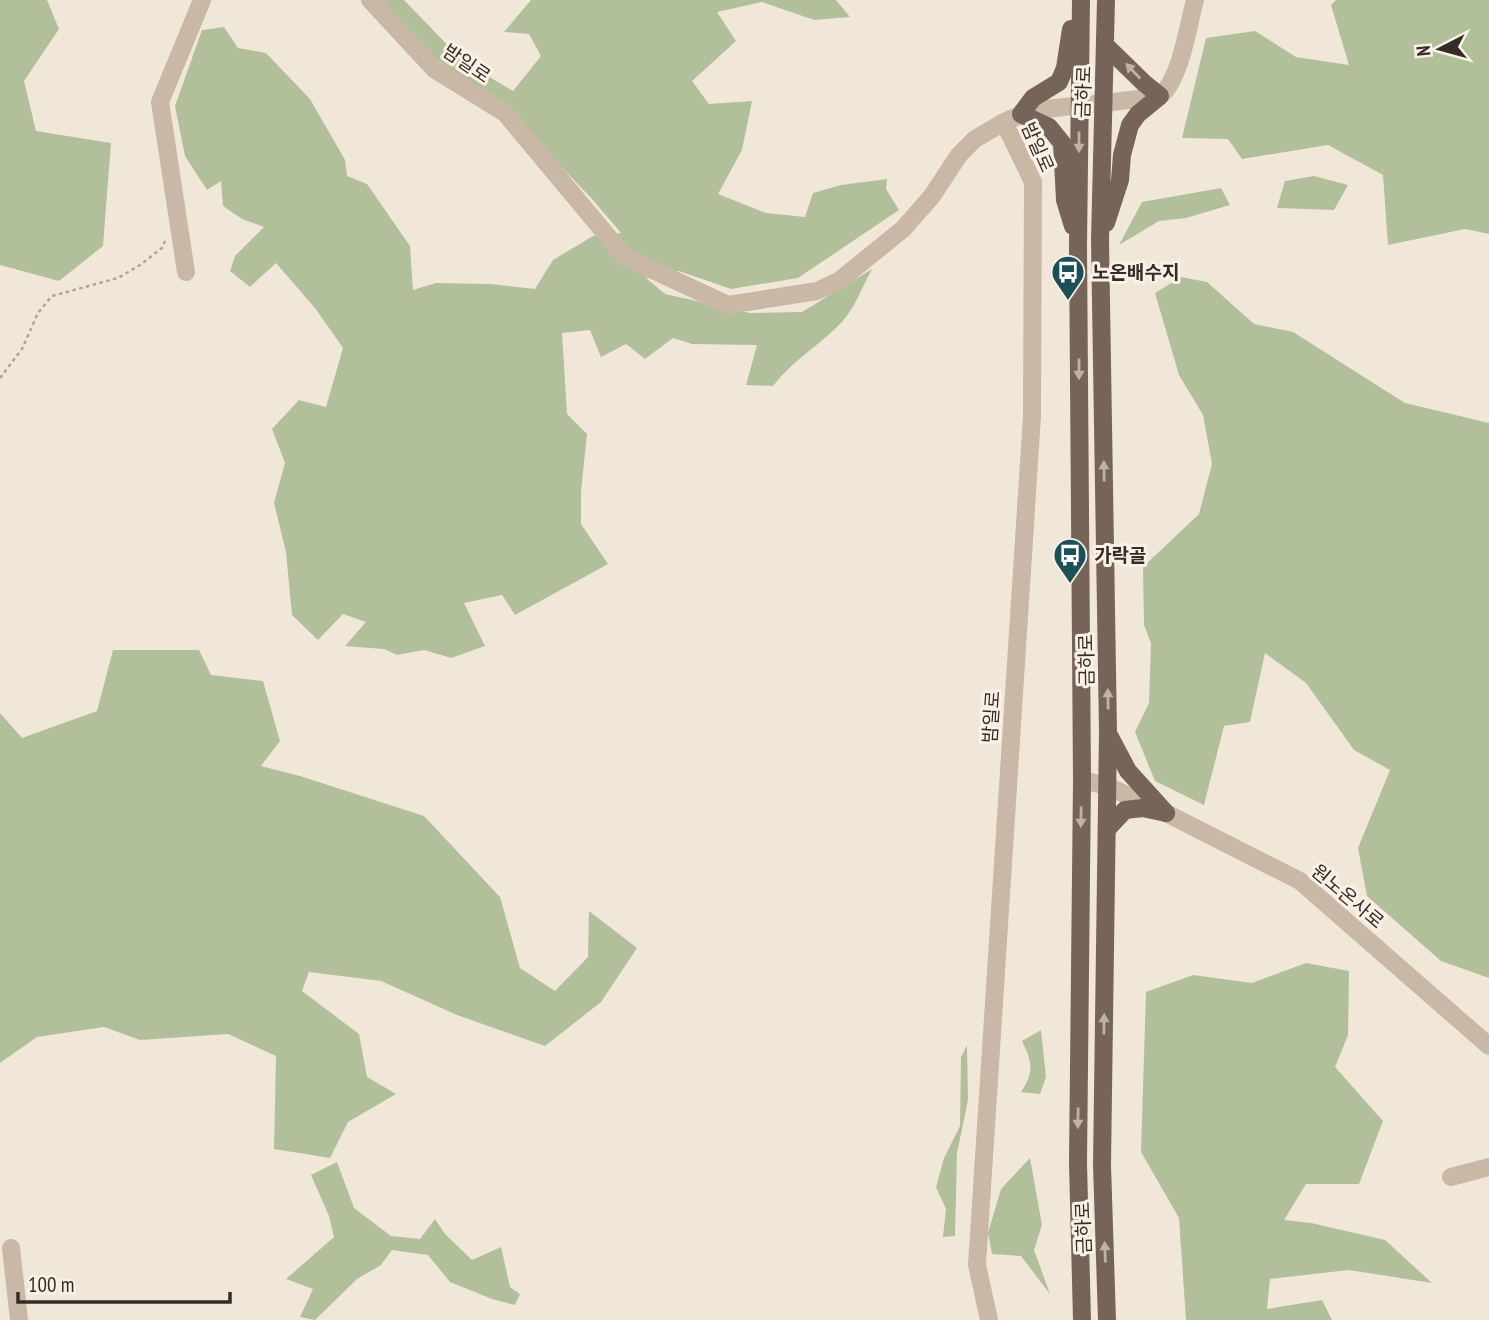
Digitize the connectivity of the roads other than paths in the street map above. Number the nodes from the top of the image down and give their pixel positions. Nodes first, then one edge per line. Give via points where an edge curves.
1 (202, 0) edge
2 (370, 0) edge
3 (1079, 0) edge
4 (1107, 0) edge
5 (1195, 0) edge
6 (1106, 46) junction
7 (1160, 96) junction
8 (1103, 103) junction
9 (1079, 106) junction
10 (1021, 114) junction
11 (1004, 122) junction
12 (1100, 240) junction
13 (1078, 246) junction
14 (186, 272) dead end
15 (1108, 732) junction
16 (1082, 780) junction
17 (1107, 786) junction
18 (1166, 813) junction
19 (1107, 829) junction
20 (1489, 1046) edge
21 (1489, 1167) edge
22 (1451, 1177) dead end
23 (11, 1248) dead end
24 (19, 1320) edge
25 (989, 1320) edge
26 (1083, 1320) edge
27 (1107, 1320) edge

1 - 14 street via 160,102
2 - 11 street, 밤일로 via 434,69 505,113 625,257 728,305 817,291 840,279 903,229 975,139
3 - 9 main road, 금하로
3 - 10 main road via 1063,75 1053,88 1033,98
4 - 6 main road, 금하로
5 - 7 street via 1180,60
7 -> 6 main road
6 - 8 main road, 금하로
7 - 8 street, 밤일로
7 - 12 main road via 1130,125 1120,180
8 - 9 street, 밤일로
8 - 12 main road, 금하로
9 - 10 street, 밤일로 via 1046,107
9 -> 13 main road, 금하로
10 - 11 street, 밤일로
10 - 13 main road via 1049,127 1062,143 1065,200
11 - 25 street, 밤일로 via 1033,182 1032,416 977,1265
15 -> 12 main road, 금하로
13 -> 16 main road, 금하로
15 - 17 main road, 금하로
15 - 18 main road via 1122,764
16 - 17 street, 원노온사로
16 -> 26 main road, 금하로 via 1078,1163
17 - 18 street, 원노온사로
17 - 19 main road, 금하로
18 - 19 main road via 1125,810
18 - 20 street, 원노온사로 via 1300,881
27 -> 19 main road, 금하로 via 1102,1165
21 - 22 street
23 - 24 street

